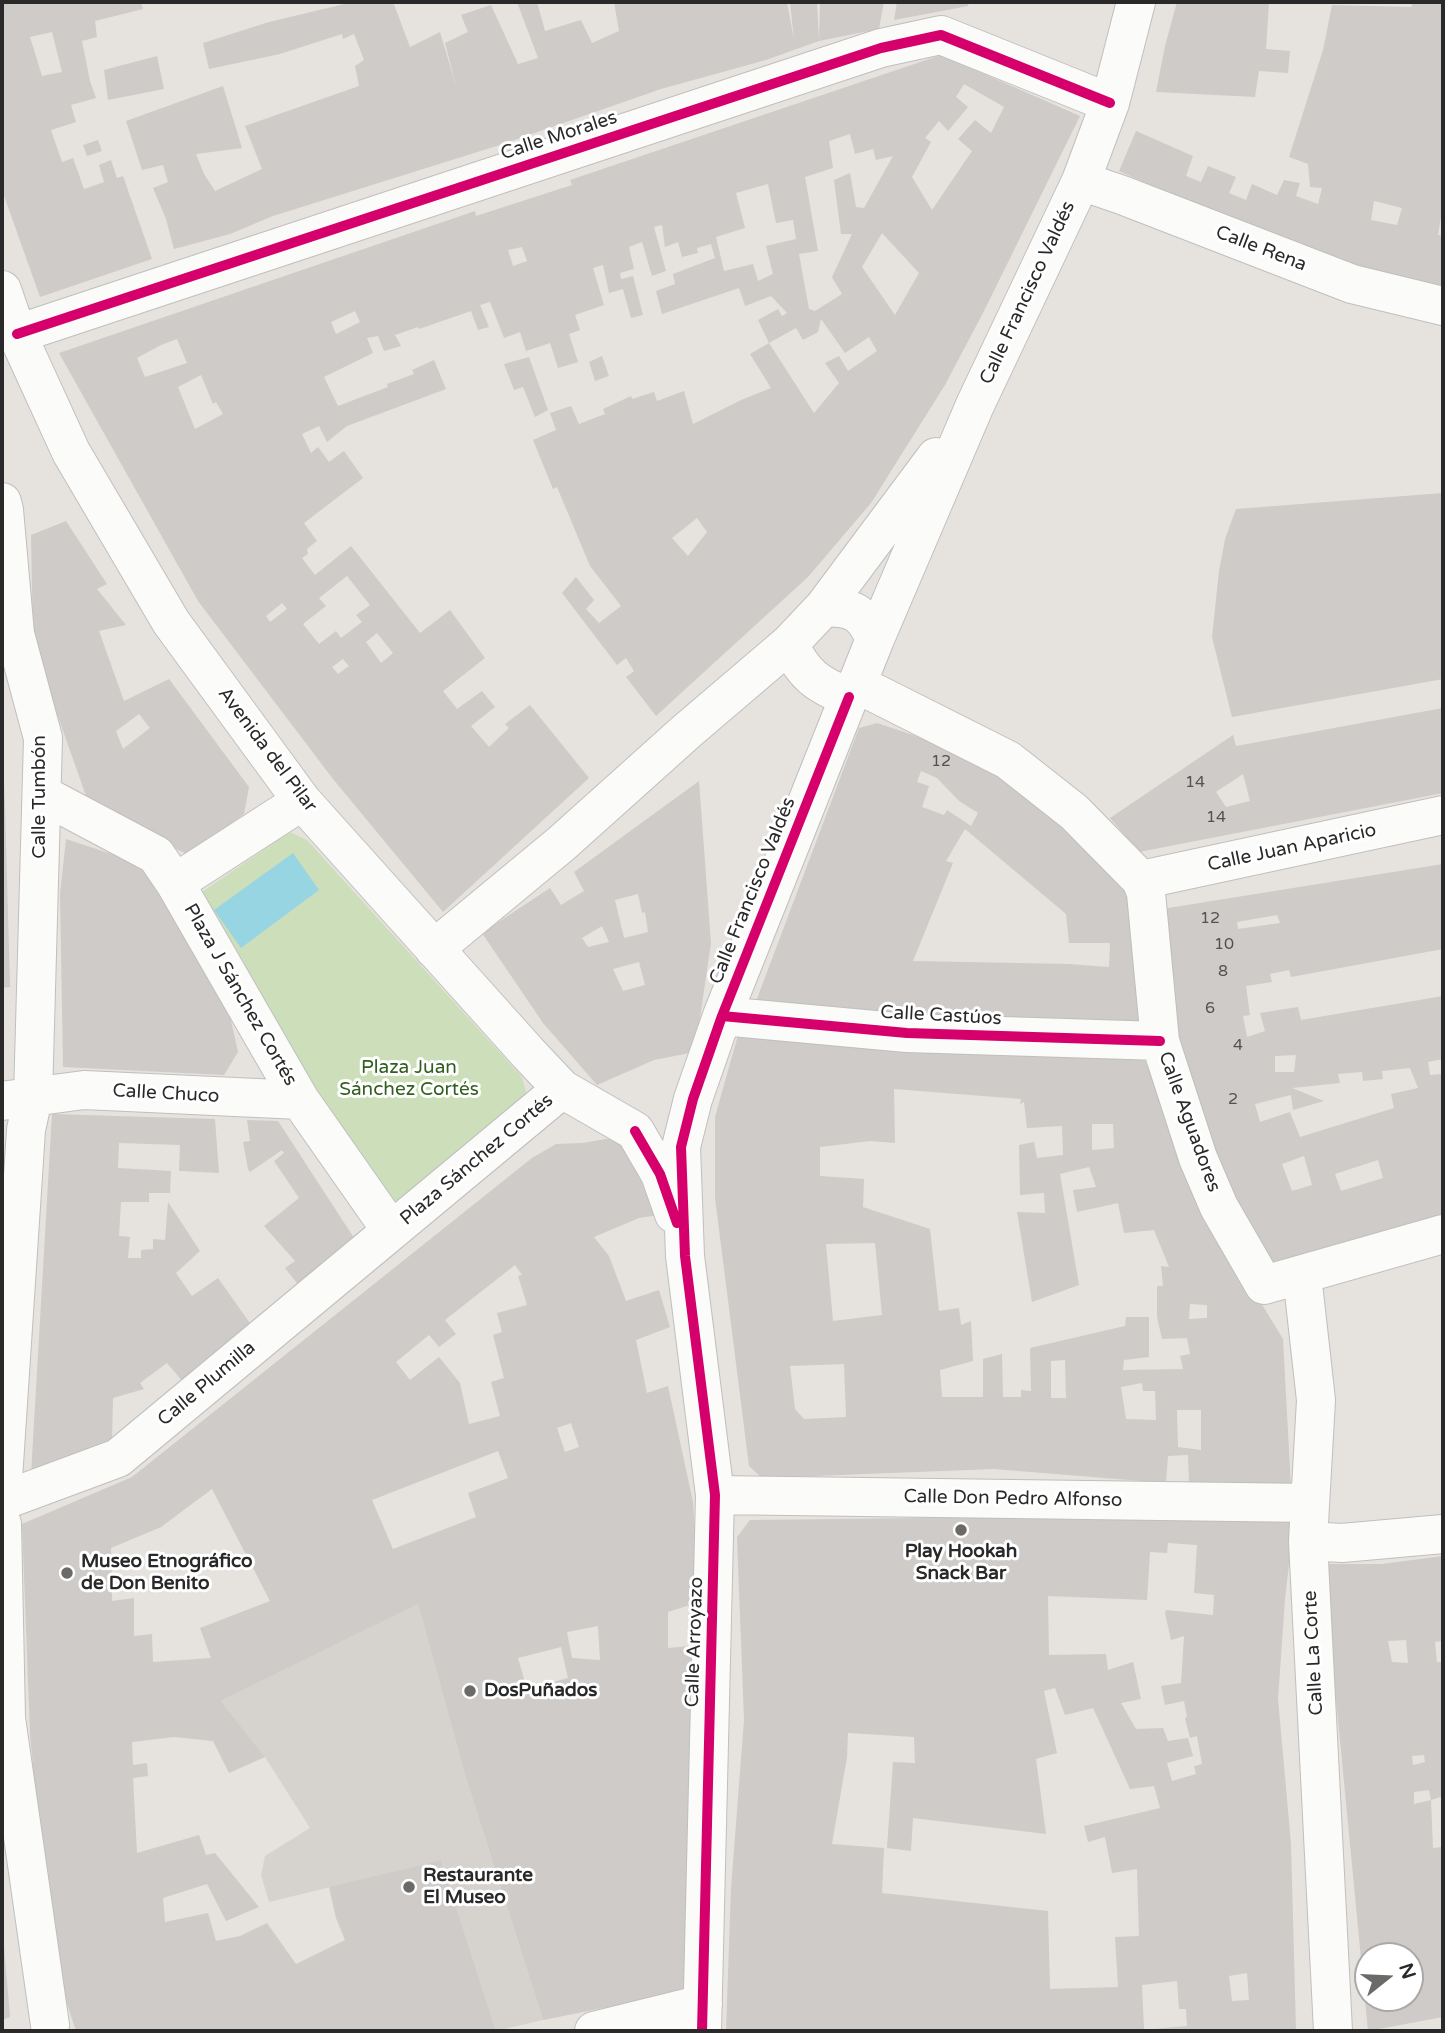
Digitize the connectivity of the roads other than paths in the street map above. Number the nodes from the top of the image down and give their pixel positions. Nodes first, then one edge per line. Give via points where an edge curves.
1 (1136, 2) edge
2 (1111, 103) junction
3 (1081, 181) junction
4 (2, 290) edge
5 (1443, 306) edge
6 (17, 334) junction
7 (975, 405) junction
8 (2, 502) edge
9 (824, 607) junction
10 (8, 633) edge
11 (875, 639) junction
12 (789, 644) junction
13 (853, 690) junction
14 (43, 795) junction
15 (302, 801) junction
16 (1443, 815) edge
17 (1141, 880) junction
18 (175, 883) junction
19 (434, 949) junction
20 (722, 1016) junction
21 (1160, 1041) junction
22 (562, 1089) junction
23 (17, 1099) edge
24 (692, 1099) junction
25 (300, 1100) junction
26 (635, 1131) junction
27 (391, 1230) junction
28 (1443, 1234) edge
29 (685, 1256) junction
30 (1302, 1275) junction
31 (2, 1494) edge
32 (715, 1495) junction
33 (2, 1501) edge
34 (1310, 1503) junction
35 (2, 1524) edge
36 (1443, 1534) edge
37 (1308, 1541) junction
38 (703, 2018) edge
39 (46, 2029) edge
40 (594, 2031) edge
41 (1333, 2031) edge

1 - 2 street, Calle Francisco Valdés
2 - 3 street, Calle Francisco Valdés
2 - 6 street, Calle Morales via 941,35 868,53
3 - 5 street, Calle Rena via 1352,284
3 - 7 street, Calle Francisco Valdés
4 - 6 street, Avenida del Pilar
6 - 15 street, Avenida del Pilar via 71,452 171,622
7 - 9 street, Calle Francisco Valdés
7 - 11 street, Calle Francisco Valdés
8 - 10 street, Calle Tumbón
9 - 11 street via 848,608 867,622
9 - 12 street
10 - 14 street, Calle Tumbón via 43,738
11 - 13 street
12 - 13 street via 799,666 830,690
12 - 19 street
13 - 17 street via 1008,760 1074,812
13 - 20 street, Calle Francisco Valdés
14 - 18 street via 156,855
14 - 23 street, Calle Tumbón
15 - 18 street, Plaza J Sánchez Cortés
15 - 19 street, Avenida del Pilar
16 - 17 street, Calle Juan Aparicio
17 - 21 street, Calle Aguadores
18 - 25 street, Plaza J Sánchez Cortés
19 - 22 street, Avenida del Pilar
20 - 21 street, Calle Castúos via 907,1033
20 - 24 street, Calle Francisco Valdés
21 - 30 street, Calle Aguadores via 1198,1158 1219,1207 1264,1285
22 - 26 street, Avenida del Pilar
22 - 27 street, Plaza Sánchez Cortés
23 - 25 street, Calle Chuco via 84,1090
23 - 31 street, Calle Tumbón via 26,1130
24 - 26 street via 662,1110
24 - 29 street, Calle Arroyazo via 681,1147
25 - 27 street, Plaza J Sánchez Cortés
26 - 29 street, Calle Arroyazo via 660,1174
27 - 33 street, Calle Plumilla via 118,1458
28 - 30 street
29 - 32 street, Calle Arroyazo
30 - 34 street, Calle La Corte via 1316,1400
32 - 34 street, Calle Don Pedro Alfonso
32 - 38 street, Calle Arroyazo
34 - 37 street, Calle La Corte
35 - 39 street via 6,1718
36 - 37 street via 1342,1543
37 - 41 street, Calle La Corte
38 - 40 street

